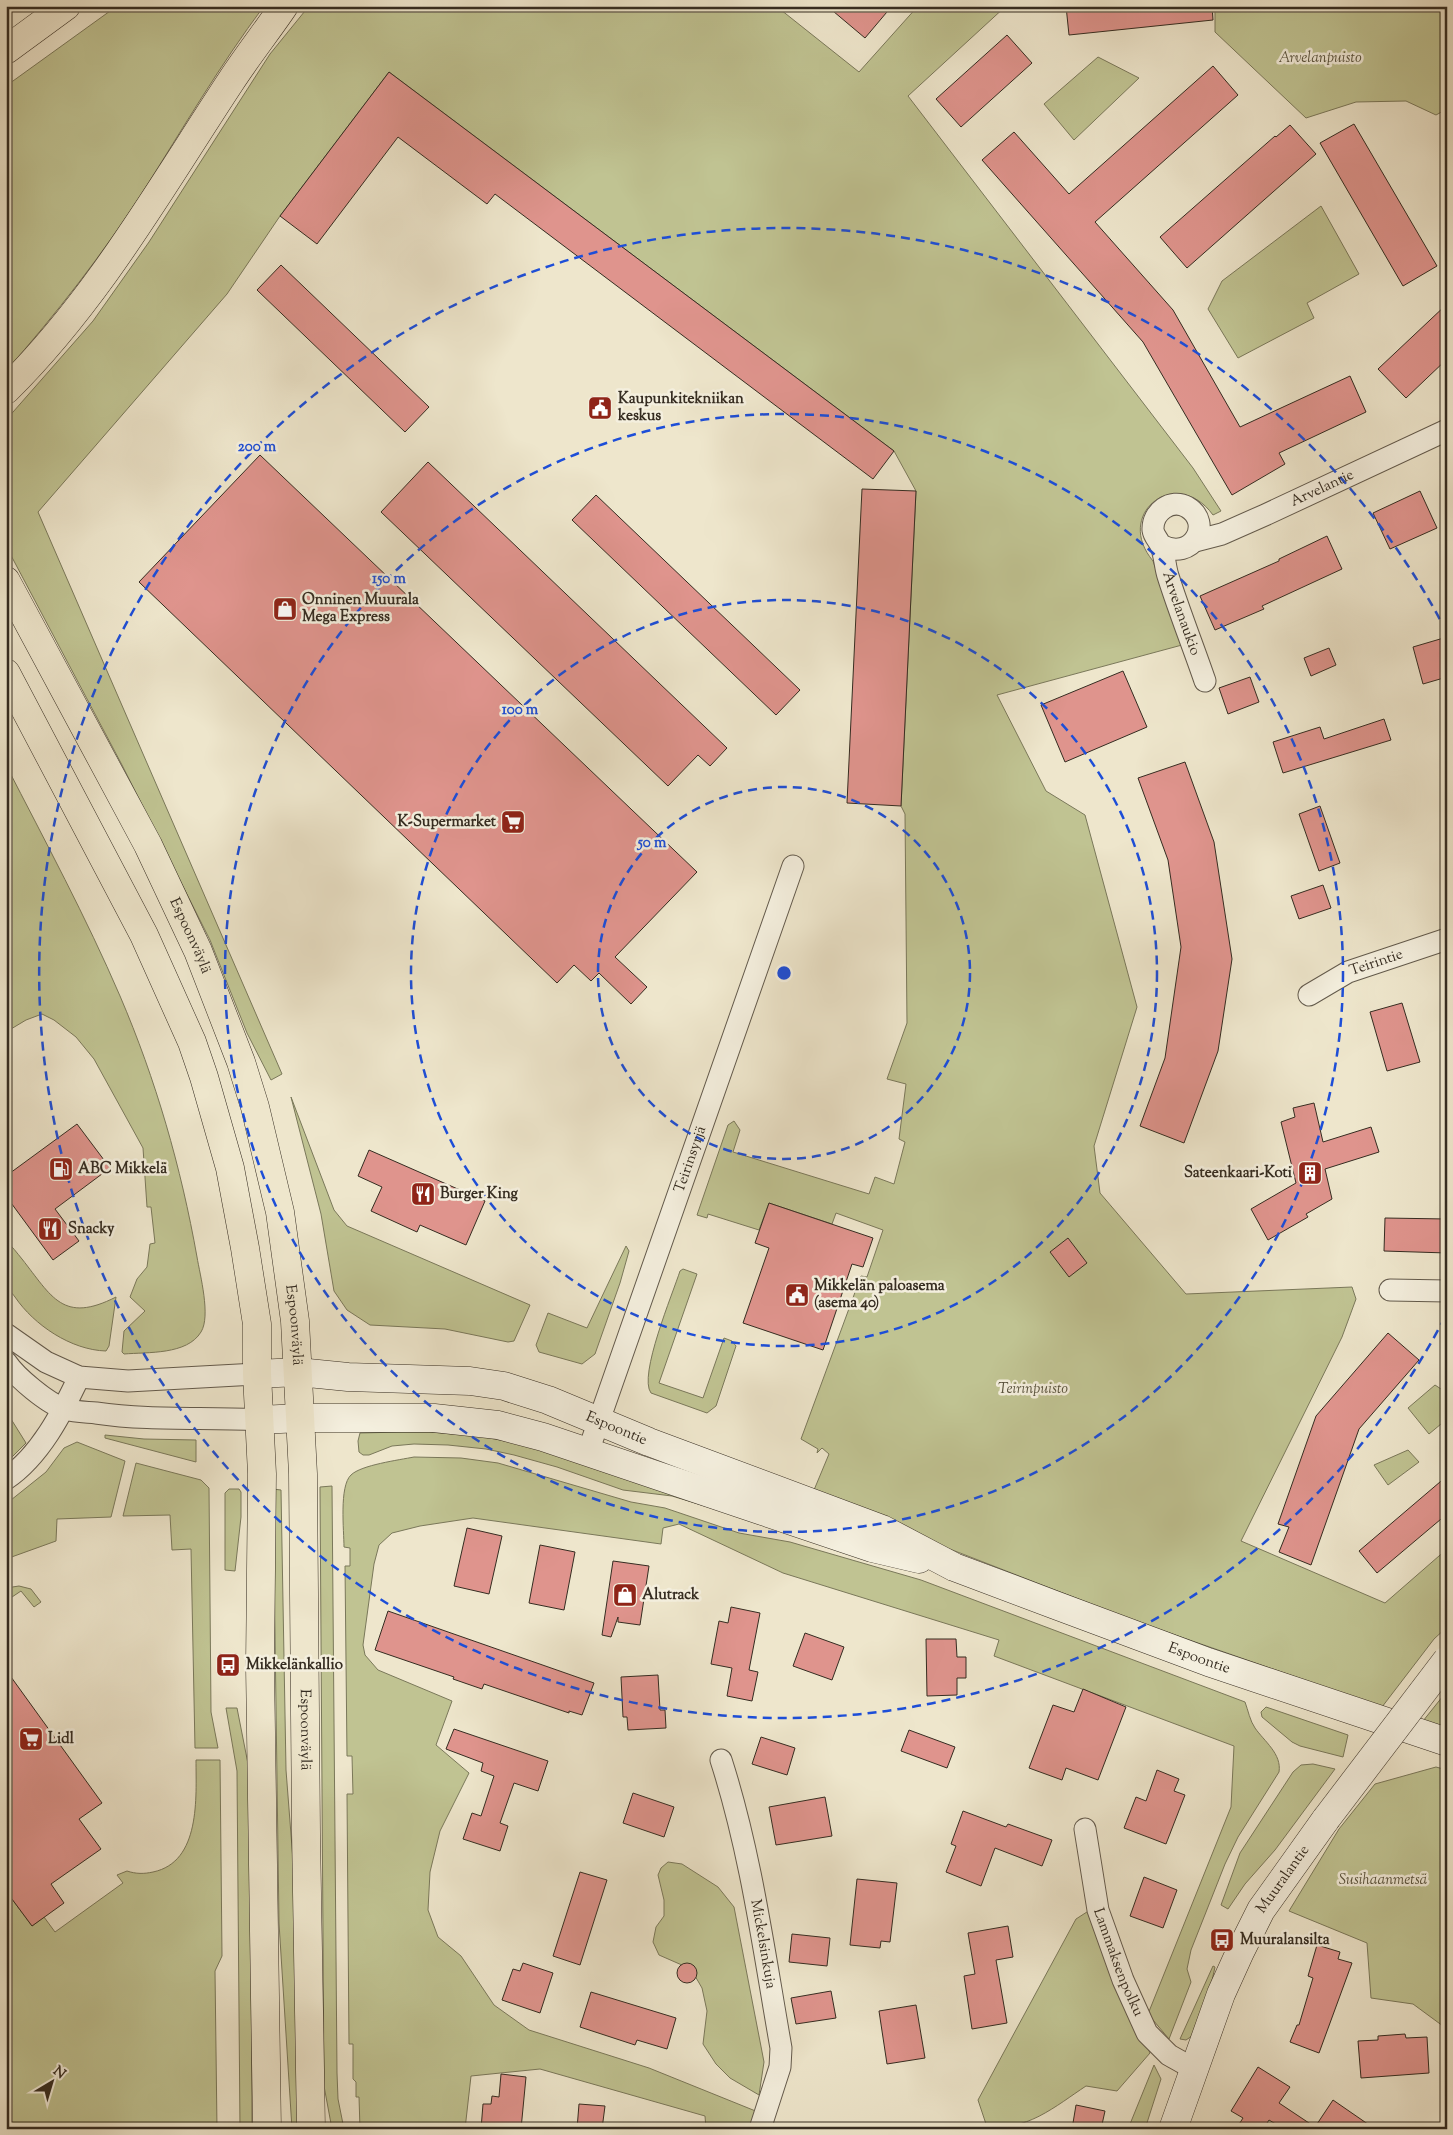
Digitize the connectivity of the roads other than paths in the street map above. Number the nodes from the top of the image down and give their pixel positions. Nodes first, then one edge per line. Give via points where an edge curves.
1 (66, 6) edge
2 (284, 6) edge
3 (6, 50) edge
4 (6, 390) edge
5 (1447, 430) edge
6 (1195, 541) junction
7 (1161, 545) junction
8 (6, 581) edge
9 (6, 673) edge
10 (1205, 681) dead end
11 (792, 866) dead end
12 (1447, 939) edge
13 (1309, 995) dead end
14 (1390, 1290) dead end
15 (1447, 1291) edge
16 (6, 1334) edge
17 (6, 1362) edge
18 (298, 1372) junction
19 (257, 1374) junction
20 (79, 1377) junction
21 (64, 1409) junction
22 (300, 1418) junction
23 (260, 1420) junction
24 (599, 1420) junction
25 (588, 1452) junction
26 (6, 1479) edge
27 (954, 1567) junction
28 (1447, 1660) edge
29 (1447, 1742) edge
30 (721, 1760) dead end
31 (1085, 1829) dead end
32 (1194, 2069) junction
33 (267, 2129) edge
34 (311, 2129) edge
35 (760, 2129) edge
36 (1173, 2129) edge

1 - 3 main road
2 - 4 main road via 111,266 70,320
5 - 6 street, Arvelantie via 1222,534
6 - 7 street, Arvelanaukio via 1183,550 1169,550
6 - 7 street, Arvelanaukio via 1197,519 1187,508 1172,505 1159,511 1153,525 1153,532
7 - 10 street, Arvelanaukio via 1168,575
8 - 18 main road, Espoonväylä via 148,845 198,951 241,1062 280,1212 295,1321
9 - 19 main road via 144,935 192,1042 230,1168 257,1324
11 - 24 street, Teirinsyrjä
12 - 13 street, Teirintie via 1348,972
14 - 15 street
16 - 20 street via 46,1362
17 - 21 street via 30,1388
18 - 19 main road, Espoontie
18 - 22 main road, Espoonväylä
18 - 24 main road, Espoontie via 470,1381 504,1386
19 - 20 street via 128,1381
19 - 23 main road
20 - 21 street
21 - 23 street via 131,1418
21 - 26 street via 46,1439
22 - 23 main road, Espoontie
22 - 25 main road, Espoontie via 465,1421 498,1425
22 - 34 main road, Espoonväylä
23 - 33 main road via 260,1676
24 - 25 street, Teirinsyrjä
24 - 27 main road, Espoontie via 649,1442 882,1529
25 - 27 main road, Espoontie via 872,1548
27 - 29 main road, Espoontie via 1208,1662
28 - 32 main road, Muuralantie, bridge via 1261,1910 1222,1994
30 - 35 street, Mickelsinkuja via 734,1799 752,1884 781,2048 780,2067
31 - 32 street, Lammaksenpolku via 1098,1910 1127,1989 1147,2033 1169,2055
32 - 36 main road, Muuralantie

